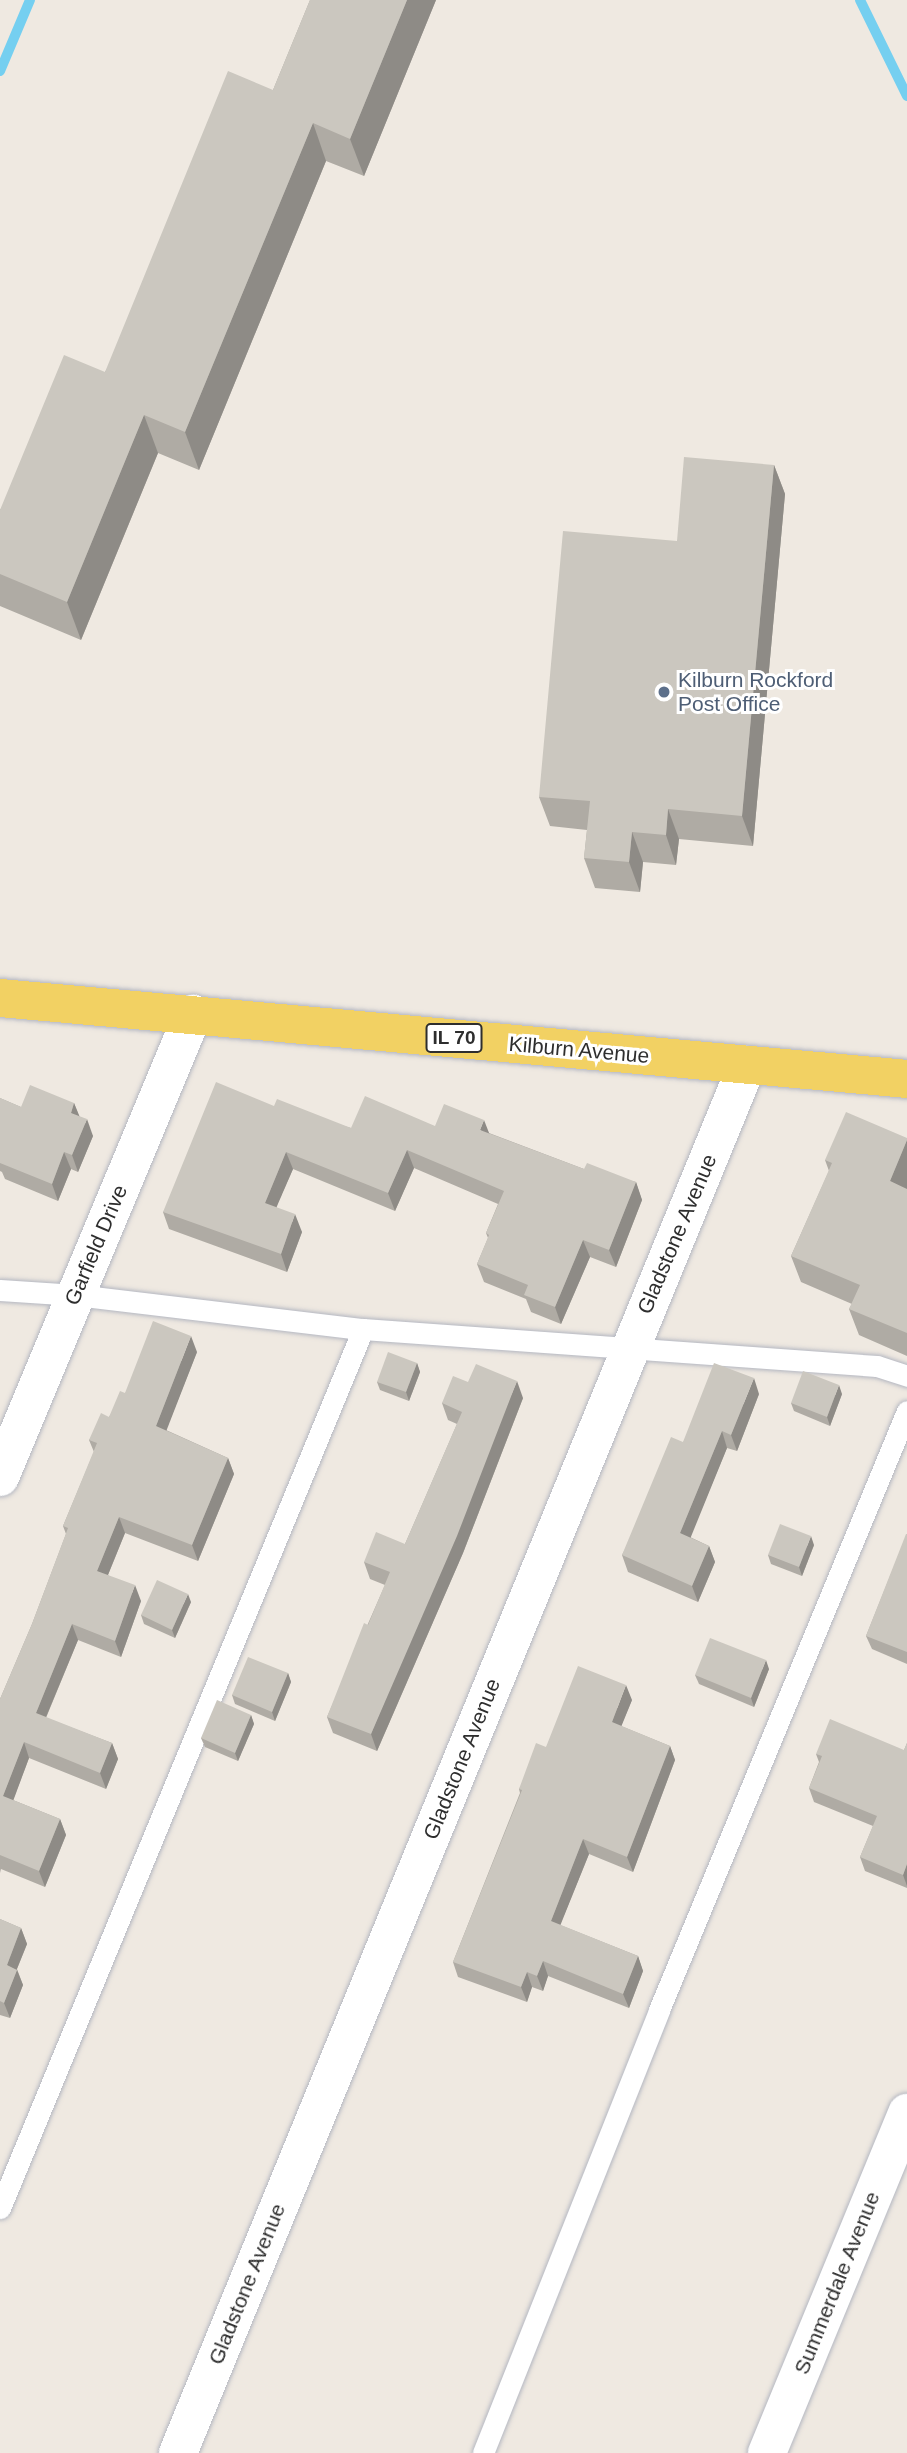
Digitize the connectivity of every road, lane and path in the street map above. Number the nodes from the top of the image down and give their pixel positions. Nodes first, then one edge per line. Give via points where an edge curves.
1 (0, 998) edge
2 (192, 1014) junction
3 (747, 1065) junction
4 (907, 1079) edge
5 (0, 1290) edge
6 (76, 1294) junction
7 (363, 1329) junction
8 (629, 1350) junction
9 (907, 1376) edge
10 (907, 1411) edge
11 (0, 1477) edge
12 (907, 2113) edge
13 (0, 2208) edge
14 (178, 2453) edge
15 (483, 2453) edge
16 (767, 2453) edge

1 - 2 main road, Kilburn Avenue / IL 70
2 - 3 main road, Kilburn Avenue / IL 70
2 - 6 street, Garfield Drive
3 - 4 main road, Kilburn Avenue / IL 70
3 - 8 street, Gladstone Avenue
5 - 6 lane
6 - 7 lane
6 - 11 street, Garfield Drive
7 - 8 lane
7 - 13 lane
8 - 9 lane via 877,1366
8 - 14 street, Gladstone Avenue
10 - 15 lane via 659,2010
12 - 16 street, Summerdale Avenue

